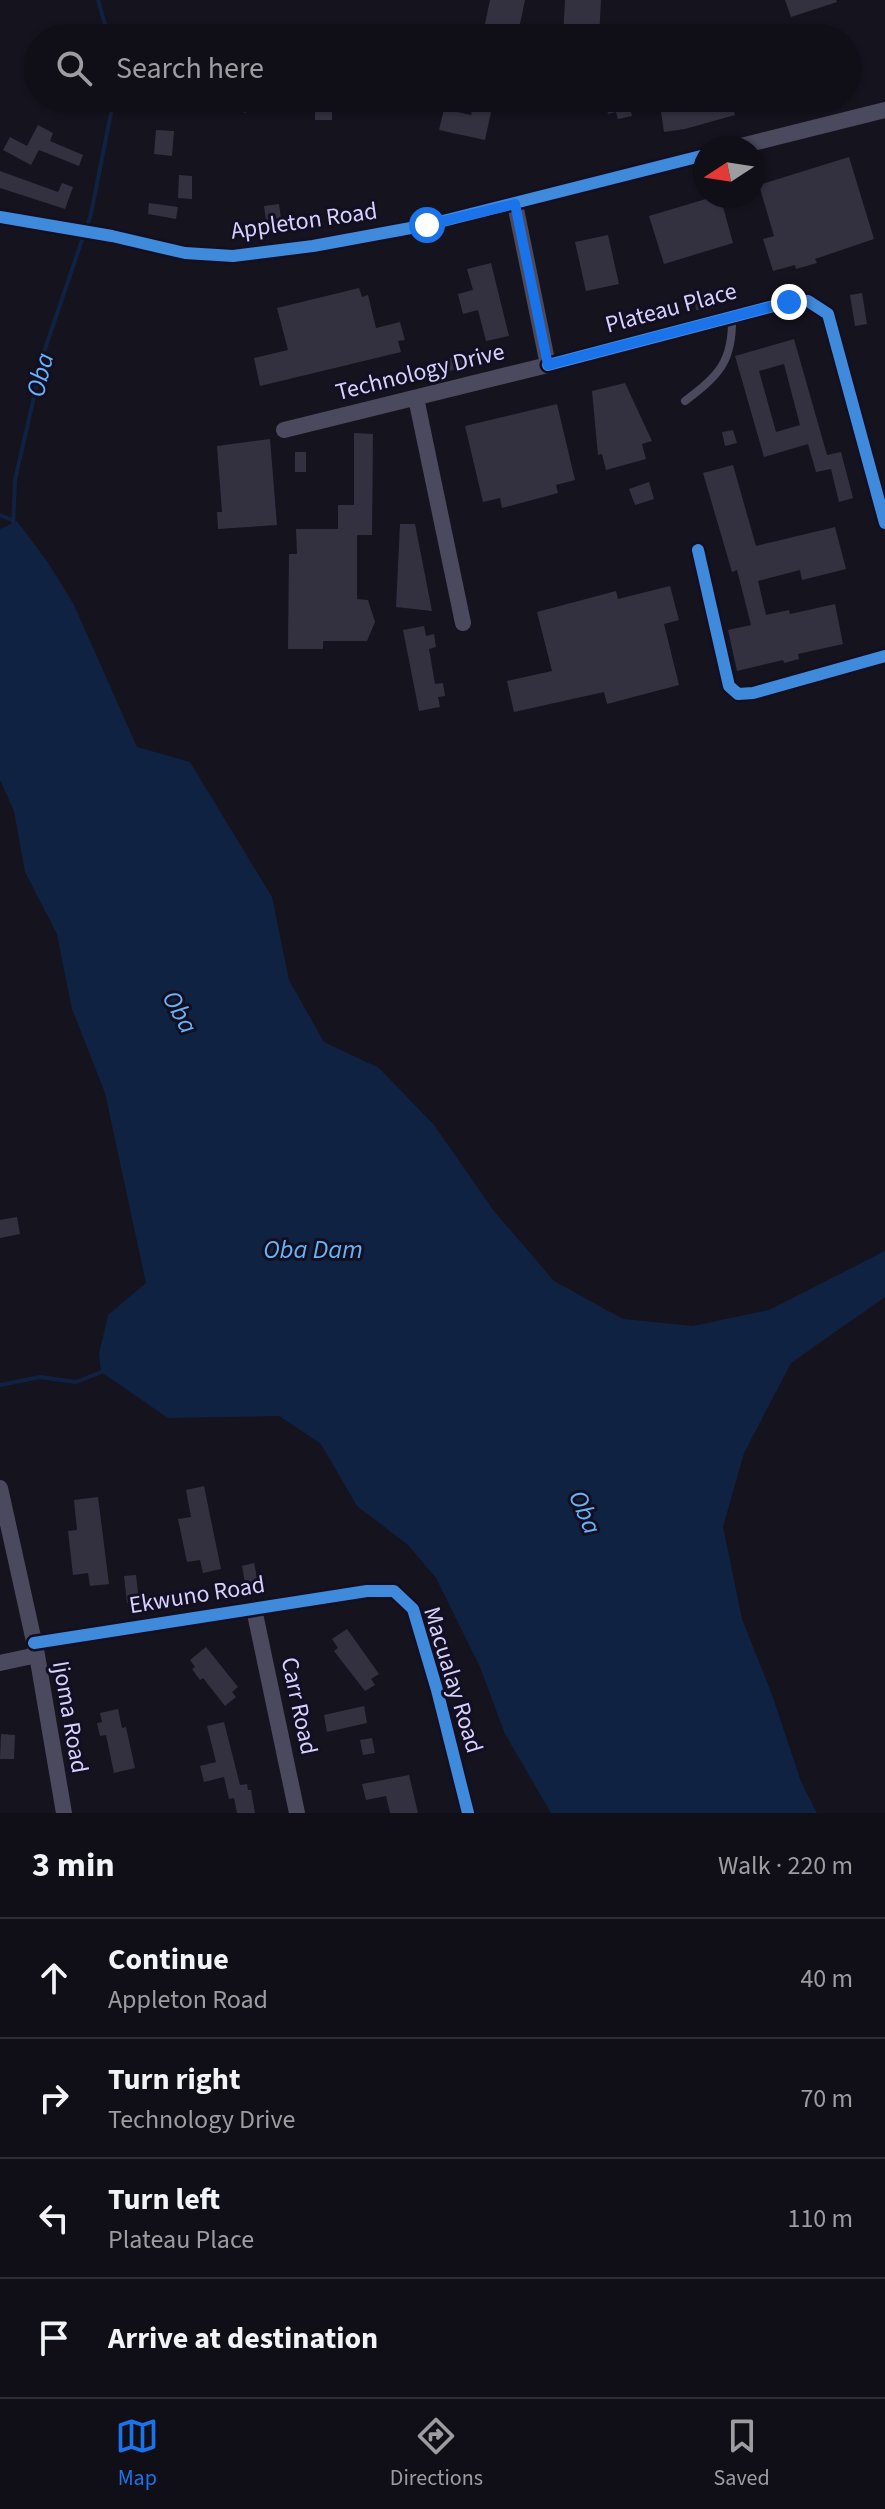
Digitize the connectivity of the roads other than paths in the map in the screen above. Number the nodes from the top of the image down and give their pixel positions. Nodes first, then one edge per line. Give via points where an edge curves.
1 (885, 110) edge
2 (765, 140) edge
3 (693, 158) edge
4 (515, 204) junction
5 (0, 217) edge
6 (732, 317) junction
7 (548, 365) junction
8 (416, 398) junction
9 (685, 401) dead end
10 (284, 430) dead end
11 (882, 505) edge
12 (885, 523) edge
13 (698, 550) dead end
14 (463, 623) dead end
15 (885, 656) edge
16 (0, 1488) edge
17 (367, 1591) joint
18 (254, 1609) junction
19 (35, 1649) junction
20 (0, 1663) edge
21 (64, 1813) edge
22 (297, 1813) edge
23 (468, 1813) edge

1 - 2 street
3 - 4 street, Appleton Road
4 - 5 street, Appleton Road via 427,225 233,256 185,253
4 - 7 street
6 - 7 street, Plateau Place
6 - 9 lane via 727,360 714,379
6 - 11 street, Plateau Place via 808,301 828,314
7 - 8 street, Technology Drive
8 - 10 street, Technology Drive
8 - 14 street
11 - 12 street, Plateau Place
13 - 15 street via 729,686 738,694
16 - 19 street, Ijoma Road
17 - 18 street, Ekwuno Road
17 - 23 street, Macualay Road via 394,1591 413,1609
18 - 19 street, Ekwuno Road
18 - 22 street, Carr Road
19 - 20 street, Ekwuno Road
19 - 21 street, Ijoma Road

